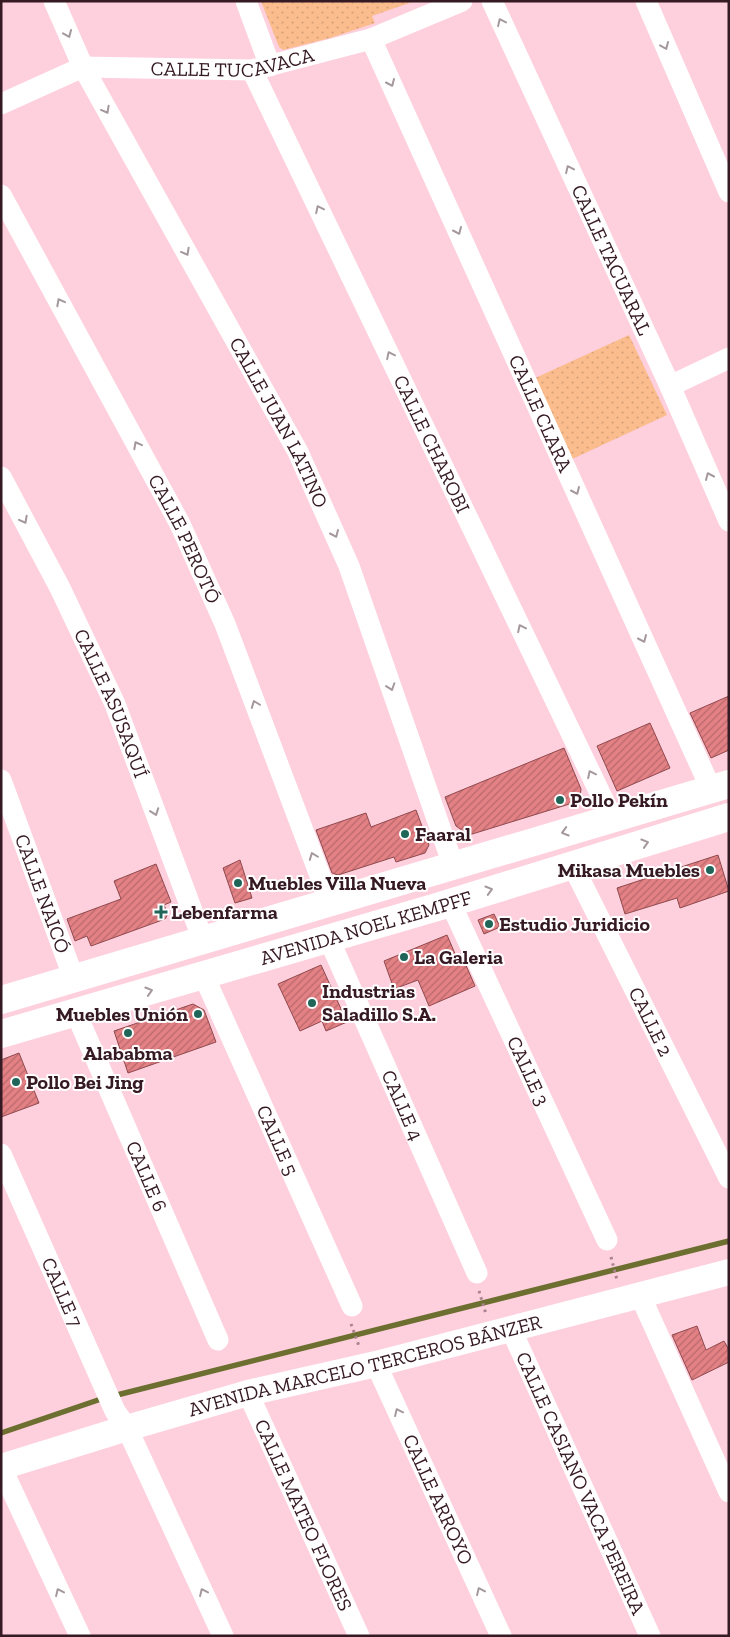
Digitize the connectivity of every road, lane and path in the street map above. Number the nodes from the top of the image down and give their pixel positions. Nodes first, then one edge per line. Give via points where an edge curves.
1 (54, 1) edge
2 (246, 1) edge
3 (462, 1) edge
4 (492, 1) edge
5 (646, 1) edge
6 (371, 39) junction
7 (82, 67) junction
8 (261, 68) junction
9 (1, 104) edge
10 (729, 192) edge
11 (1, 195) edge
12 (729, 358) edge
13 (670, 386) junction
14 (1, 477) edge
15 (729, 521) edge
16 (1, 780) edge
17 (720, 786) edge
18 (618, 817) junction
19 (728, 818) edge
20 (453, 865) junction
21 (573, 866) junction
22 (330, 902) junction
23 (443, 904) junction
24 (328, 938) junction
25 (202, 940) junction
26 (213, 972) junction
27 (74, 979) junction
28 (47, 987) junction
29 (1, 1000) edge
30 (76, 1013) junction
31 (1, 1016) edge
32 (1, 1034) edge
33 (1, 1154) edge
34 (729, 1178) edge
35 (609, 1247) joint
36 (729, 1272) edge
37 (478, 1283) joint
38 (630, 1291) junction
39 (351, 1313) joint
40 (487, 1317) dead end
41 (511, 1329) junction
42 (218, 1340) dead end
43 (368, 1357) junction
44 (248, 1393) junction
45 (121, 1419) junction
46 (1, 1467) edge
47 (729, 1492) edge
48 (80, 1636) edge
49 (224, 1636) edge
50 (359, 1636) edge
51 (501, 1636) edge
52 (650, 1636) edge

1 -> 7 street, CALLE JUAN LATINO
2 - 8 street, CALLE CHAROBI
3 - 6 street, CALLE TUCAVACA
13 -> 4 street, CALLE TACUARAL
5 -> 10 street
6 - 8 street, CALLE TUCAVACA
6 -> 17 street, CALLE CLARA
7 - 8 street, CALLE TUCAVACA
7 - 9 street, CALLE TUCAVACA
7 -> 20 street, CALLE JUAN LATINO via 298,452 349,566
18 -> 8 street, CALLE CHAROBI
22 -> 11 street, CALLE PEROTÓ via 225,624 180,524
12 - 13 street
15 -> 13 street, CALLE TACUARAL
14 -> 25 street, CALLE ASUSAQUÍ via 60,588 115,704
16 - 27 street, CALLE NAICÓ
17 - 18 main road, AVENIDA NOEL KEMPFF
18 - 19 main road via 653,812 700,812
18 -> 20 main road, AVENIDA NOEL KEMPFF
21 -> 19 main road, AVENIDA NOEL KEMPFF
20 - 22 main road, AVENIDA NOEL KEMPFF
23 -> 21 main road, AVENIDA NOEL KEMPFF
21 - 34 street, CALLE 2
22 - 23 main road via 339,910 357,913
22 - 25 main road, AVENIDA NOEL KEMPFF
22 - 26 main road via 302,931 237,954
23 - 24 main road, AVENIDA NOEL KEMPFF
23 - 35 street, CALLE 3
24 - 26 main road, AVENIDA NOEL KEMPFF
24 - 37 street, CALLE 4
25 - 27 main road, AVENIDA NOEL KEMPFF
30 -> 26 main road, AVENIDA NOEL KEMPFF
26 - 39 street, CALLE 5
27 - 28 main road, AVENIDA NOEL KEMPFF
28 - 29 main road, AVENIDA NOEL KEMPFF
28 - 31 main road
30 - 32 main road, AVENIDA NOEL KEMPFF
30 - 42 street, CALLE 6
33 - 45 street, CALLE 7
35 - 38 path
36 - 38 street, AVENIDA MARCELO TERCEROS BÁNZER
37 - 40 path
38 - 41 street, AVENIDA MARCELO TERCEROS BÁNZER
38 - 47 street
39 - 43 path
41 - 43 street, AVENIDA MARCELO TERCEROS BÁNZER
41 - 52 street, CALLE CASIANO VACA PEREIRA
43 - 44 street, AVENIDA MARCELO TERCEROS BÁNZER
51 -> 43 street, CALLE ARROYO
44 - 45 street, AVENIDA MARCELO TERCEROS BÁNZER
44 - 50 street, CALLE MATEO FLORES
45 - 46 street, AVENIDA MARCELO TERCEROS BÁNZER
49 -> 45 street, CALLE 7
48 -> 46 street

